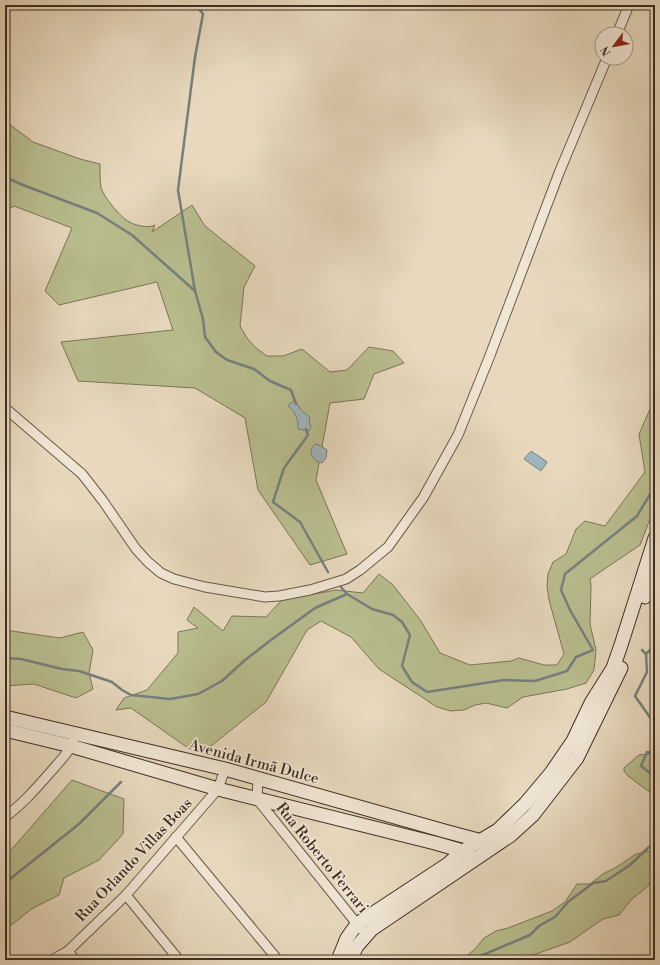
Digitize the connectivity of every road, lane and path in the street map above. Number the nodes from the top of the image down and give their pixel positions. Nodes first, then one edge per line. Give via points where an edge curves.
1 (629, 5) edge
2 (620, 26) edge
3 (604, 66) edge
4 (5, 408) edge
5 (655, 538) edge
6 (655, 570) edge
7 (596, 706) junction
8 (5, 717) edge
9 (5, 730) edge
10 (74, 740) junction
11 (225, 769) junction
12 (258, 779) junction
13 (218, 789) junction
14 (257, 799) junction
15 (5, 817) edge
16 (176, 837) junction
17 (487, 844) junction
18 (463, 851) junction
19 (475, 858) junction
20 (126, 895) junction
21 (357, 924) junction
22 (366, 934) junction
23 (68, 951) junction
24 (52, 960) edge
25 (75, 960) edge
26 (179, 960) edge
27 (278, 960) edge
28 (338, 960) edge
29 (350, 960) edge

1 - 2 street
3 - 4 street via 559,173 458,435 423,498 388,547 346,579 310,590 265,597 204,587 161,573 136,549 82,474
5 - 7 street via 613,668
6 - 7 street via 627,654
7 - 17 street via 577,758 554,788 511,835
8 - 10 street, Avenida Irmã Dulce
9 - 10 street, Avenida Irmã Dulce
10 - 11 street, Avenida Irmã Dulce
10 - 13 street, Avenida Irmã Dulce
10 - 15 street via 42,781
11 - 12 street, Avenida Irmã Dulce
11 - 13 street, Rua Orlando Villas Boas
12 - 14 street
12 - 17 street, Avenida Irmã Dulce
13 - 14 street, Avenida Irmã Dulce
13 - 16 street, Rua Orlando Villas Boas
14 - 18 street, Avenida Irmã Dulce
14 - 21 street, Rua Roberto Ferrari
16 - 20 street, Rua Orlando Villas Boas
16 - 27 street
17 - 18 street
17 - 19 street
18 - 19 street, Avenida Irmã Dulce
18 - 21 street via 448,864
19 - 22 street
20 - 23 street, Rua Orlando Villas Boas
20 - 26 street
21 - 22 street, Rua Roberto Ferrari
21 - 28 street via 347,938
22 - 29 street
23 - 24 street, Rua Orlando Villas Boas
23 - 25 street

